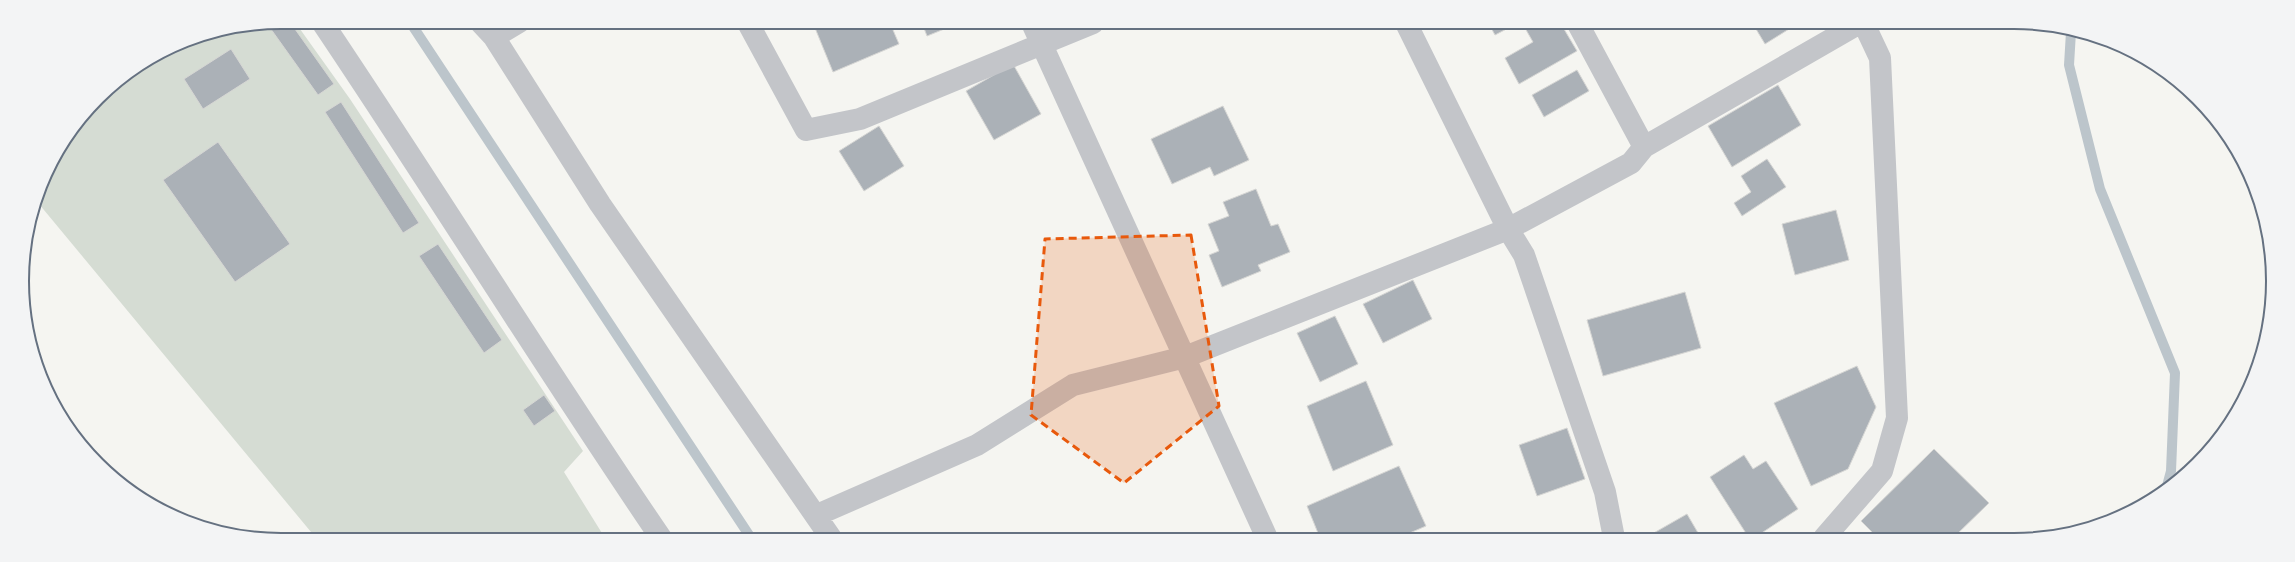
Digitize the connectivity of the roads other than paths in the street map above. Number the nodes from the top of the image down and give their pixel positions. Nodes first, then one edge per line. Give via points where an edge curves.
1 (327, 29) edge
2 (487, 29) edge
3 (751, 29) edge
4 (1035, 29) edge
5 (1079, 29) edge
6 (1409, 29) edge
7 (1581, 29) edge
8 (1849, 29) edge
9 (1866, 29) edge
10 (1042, 45) junction
11 (1644, 147) junction
12 (1508, 229) junction
13 (1185, 357) junction
14 (817, 515) junction
15 (658, 533) edge
16 (829, 533) edge
17 (1265, 533) edge
18 (1613, 533) edge
19 (1828, 533) edge

1 - 15 street via 399,136 585,427
2 - 14 street via 600,204
3 - 10 street via 806,130 860,119
4 - 10 street
5 - 10 street
6 - 12 street
7 - 11 street
8 - 11 street
9 - 19 street via 1880,58 1898,418 1882,471
10 - 13 street
11 - 12 street via 1631,163
12 - 13 street
12 - 18 street via 1524,255 1603,484
13 - 14 street via 1073,385 977,445
13 - 17 street
14 - 16 street

